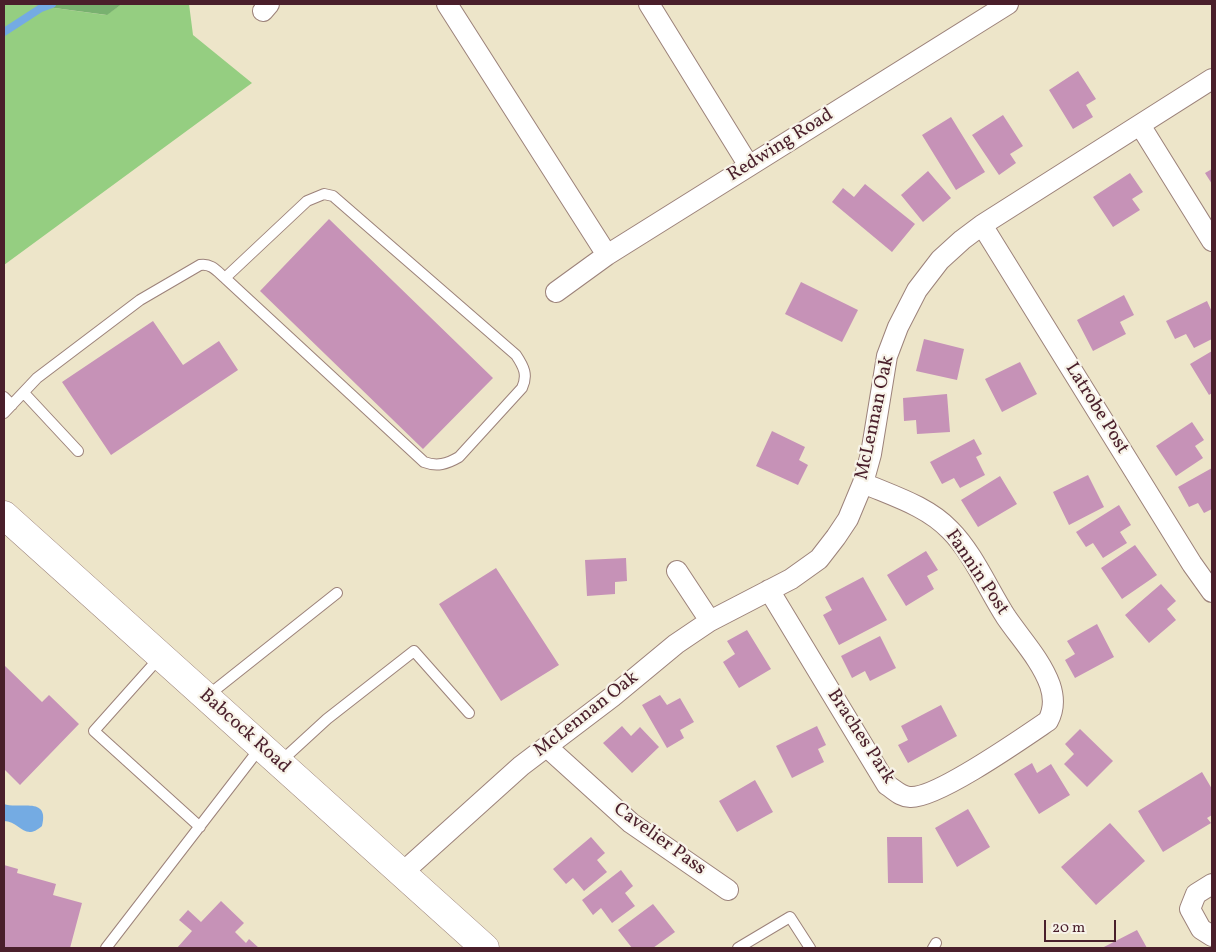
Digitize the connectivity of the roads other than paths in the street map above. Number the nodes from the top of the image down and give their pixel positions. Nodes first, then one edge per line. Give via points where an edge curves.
1 (447, 4) edge
2 (649, 4) edge
3 (1008, 4) edge
4 (1212, 79) edge
5 (1140, 125) junction
6 (748, 166) junction
7 (982, 225) junction
8 (1212, 241) edge
9 (607, 255) junction
10 (225, 278) junction
11 (556, 292) dead end
12 (24, 393) junction
13 (4, 397) edge
14 (12, 405) junction
15 (4, 413) edge
16 (78, 450) dead end
17 (863, 483) junction
18 (4, 515) edge
19 (677, 571) dead end
20 (769, 590) junction
21 (1212, 592) edge
22 (337, 593) dead end
23 (710, 621) junction
24 (161, 657) junction
25 (206, 698) junction
26 (1053, 700) joint
27 (469, 713) dead end
28 (547, 747) junction
29 (270, 755) junction
30 (200, 827) junction
31 (401, 874) junction
32 (1212, 884) edge
33 (728, 890) dead end
34 (1212, 936) edge
35 (106, 948) edge
36 (485, 948) edge
37 (738, 948) edge
38 (810, 948) edge

1 - 9 street
2 - 6 street
3 - 6 street, Redwing Road
4 - 5 street, McLennan Oak
5 - 7 street, McLennan Oak
5 - 8 street
6 - 9 street, Redwing Road
7 - 17 street, McLennan Oak via 940,260 917,290 898,327 887,356
7 - 21 street, Latrobe Post
9 - 11 street, Redwing Road
10 - 10 lane via 428,464 448,464 459,457 522,388 525,380 525,367 516,355 333,196 324,194 307,201
10 - 12 lane via 206,264 192,270 140,300 37,378
12 - 14 lane
12 - 16 lane
13 - 14 lane
14 - 15 lane
17 - 20 street, McLennan Oak via 848,519 818,559 792,579
17 - 26 street, Fannin Post via 914,505 950,530 965,548 1043,671
18 - 24 main road, Babcock Road
19 - 23 street
20 - 23 street, McLennan Oak
20 - 26 street, Braches Park via 887,785 902,796 925,795 967,773 1048,722 1053,712
22 - 25 lane
23 - 28 street, McLennan Oak via 676,644
24 - 25 main road, Babcock Road
24 - 30 lane via 94,731
25 - 29 main road, Babcock Road
27 - 29 lane via 414,650 327,719
28 - 31 street, McLennan Oak via 521,766
28 - 33 street, Cavelier Pass via 631,824
29 - 30 lane
29 - 31 main road, Babcock Road
30 - 35 lane
31 - 36 main road, Babcock Road
32 - 34 street via 1196,894 1190,909 1201,929
37 - 38 lane via 790,917

